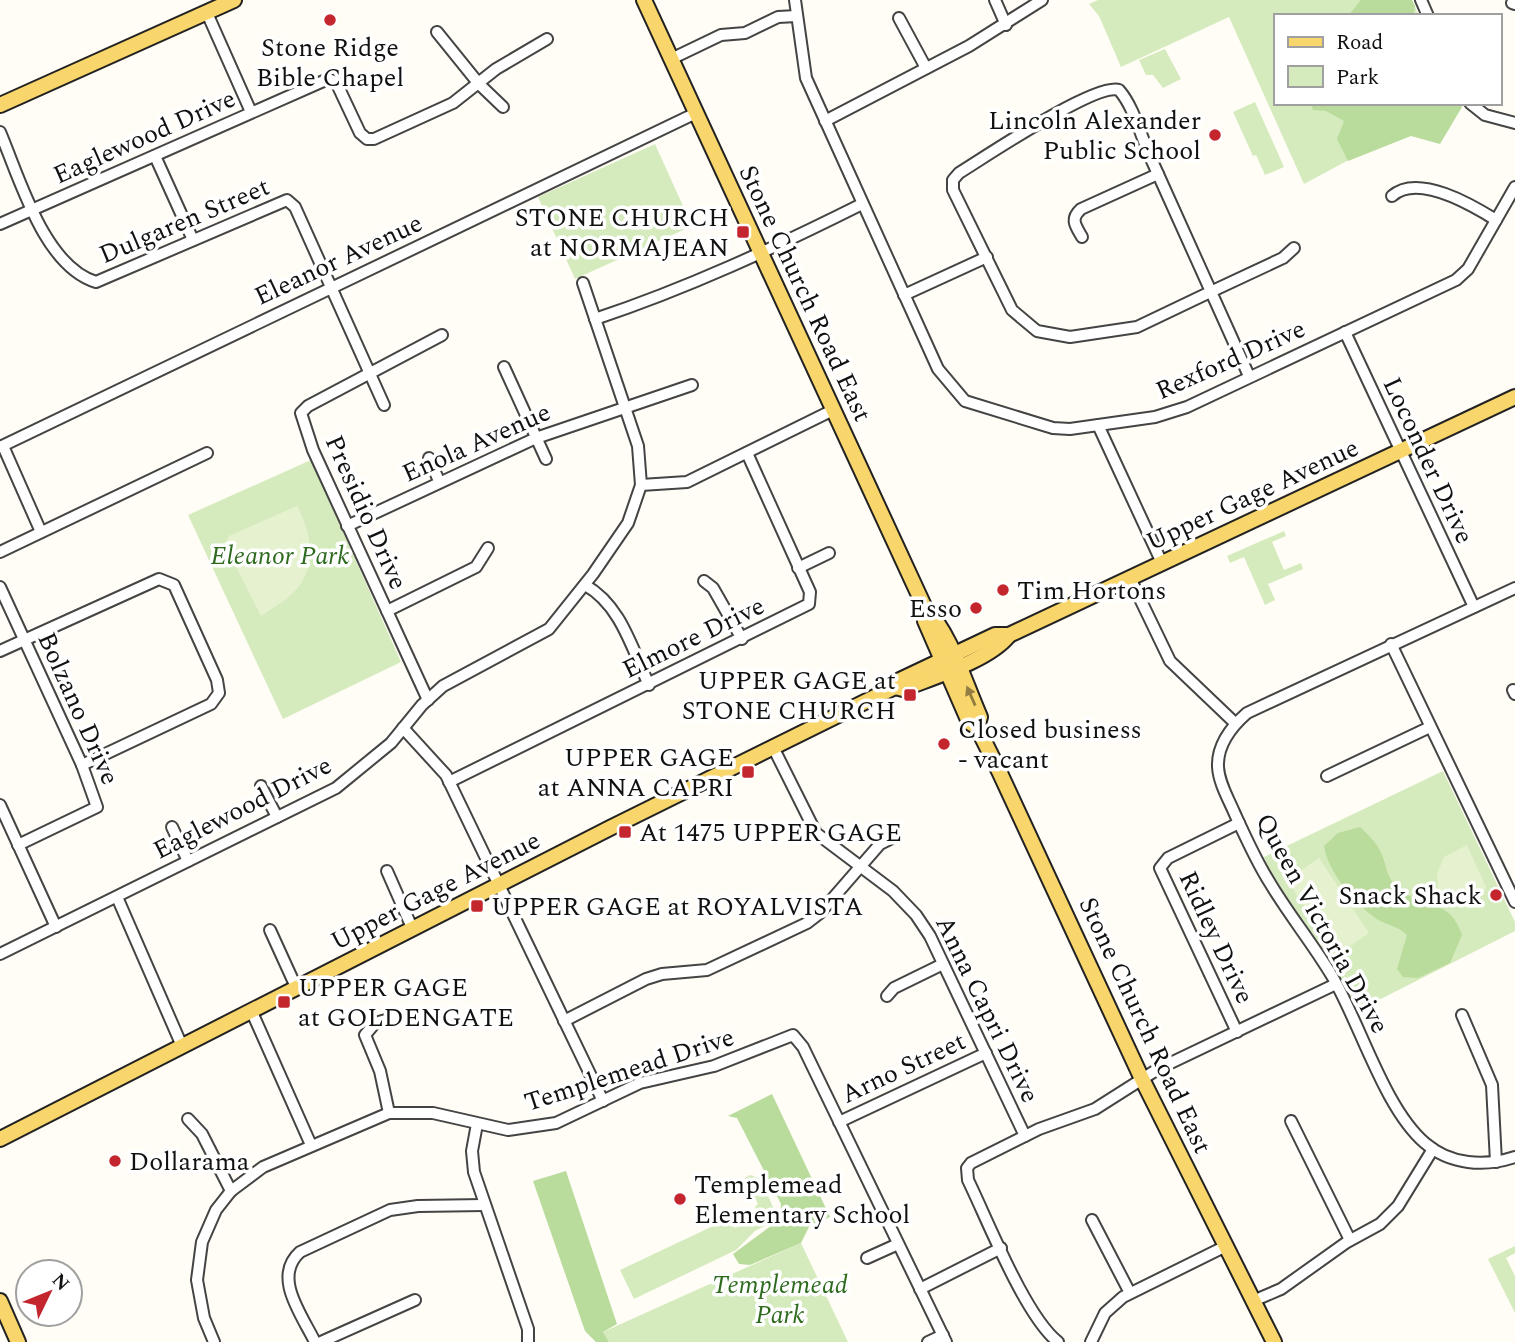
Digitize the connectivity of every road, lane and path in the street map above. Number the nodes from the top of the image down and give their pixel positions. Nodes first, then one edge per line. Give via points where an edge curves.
1 (234, 0) edge
2 (644, 0) edge
3 (795, 0) edge
4 (995, 0) edge
5 (1042, 0) edge
6 (207, 13) junction
7 (797, 16) junction
8 (899, 18) dead end
9 (1006, 25) junction
10 (437, 32) dead end
11 (547, 39) dead end
12 (671, 59) junction
13 (926, 68) junction
14 (479, 84) junction
15 (0, 105) edge
16 (1473, 105) edge
17 (503, 107) dead end
18 (251, 112) junction
19 (696, 113) junction
20 (825, 121) junction
21 (1515, 123) edge
22 (0, 132) edge
23 (155, 156) junction
24 (1158, 174) junction
25 (1515, 187) edge
26 (1392, 196) dead end
27 (862, 204) junction
28 (34, 211) junction
29 (1496, 220) junction
30 (0, 224) edge
31 (1082, 237) dead end
32 (193, 240) junction
33 (1294, 248) dead end
34 (762, 254) junction
35 (987, 257) junction
36 (583, 283) dead end
37 (330, 287) junction
38 (1211, 292) junction
39 (904, 295) junction
40 (594, 319) junction
41 (1345, 332) junction
42 (442, 335) dead end
43 (504, 368) dead end
44 (369, 375) junction
45 (1250, 376) junction
46 (692, 384) dead end
47 (1515, 397) edge
48 (384, 405) dead end
49 (626, 408) junction
50 (833, 410) junction
51 (1098, 425) junction
52 (536, 438) junction
53 (1, 446) edge
54 (1400, 451) junction
55 (207, 453) dead end
56 (747, 453) junction
57 (429, 457) dead end
58 (546, 459) dead end
59 (439, 481) junction
60 (641, 485) junction
61 (347, 526) junction
62 (41, 532) junction
63 (488, 548) dead end
64 (0, 552) edge
65 (830, 553) dead end
66 (1162, 564) junction
67 (798, 568) junction
68 (1130, 578) junction
69 (704, 581) dead end
70 (585, 585) junction
71 (0, 587) edge
72 (1515, 588) edge
73 (1474, 607) junction
74 (387, 611) junction
75 (24, 639) junction
76 (742, 639) junction
77 (1391, 644) junction
78 (0, 651) edge
79 (949, 663) junction
80 (649, 685) junction
81 (428, 700) junction
82 (1235, 723) junction
83 (1430, 727) junction
84 (403, 728) junction
85 (774, 749) junction
86 (82, 765) junction
87 (1327, 776) dead end
88 (449, 782) junction
89 (261, 786) dead end
90 (0, 805) edge
91 (277, 817) junction
92 (1239, 823) junction
93 (172, 827) dead end
94 (890, 839) dead end
95 (18, 845) junction
96 (188, 862) junction
97 (860, 865) junction
98 (387, 871) dead end
99 (499, 886) junction
100 (117, 897) junction
101 (1515, 902) edge
102 (55, 927) junction
103 (270, 930) dead end
104 (413, 930) junction
105 (0, 954) edge
106 (943, 964) junction
107 (1336, 984) junction
108 (296, 987) junction
109 (887, 996) dead end
110 (251, 1010) junction
111 (1462, 1015) dead end
112 (393, 1018) dead end
113 (564, 1021) junction
114 (1237, 1032) junction
115 (182, 1046) junction
116 (986, 1053) junction
117 (1142, 1079) junction
118 (603, 1101) junction
119 (389, 1113) junction
120 (188, 1119) dead end
121 (1291, 1121) dead end
122 (839, 1122) junction
123 (477, 1124) junction
124 (1025, 1136) junction
125 (0, 1139) edge
126 (311, 1145) junction
127 (1433, 1149) junction
128 (1515, 1157) edge
129 (1496, 1162) junction
130 (231, 1191) junction
131 (484, 1205) junction
132 (1092, 1220) dead end
133 (1350, 1240) junction
134 (898, 1244) junction
135 (1226, 1246) junction
136 (1000, 1248) junction
137 (867, 1258) dead end
138 (920, 1289) junction
139 (1130, 1293) junction
140 (415, 1300) dead end
141 (0, 1301) edge
142 (1254, 1301) junction
143 (944, 1339) edge
144 (18, 1342) edge
145 (214, 1342) edge
146 (315, 1342) edge
147 (321, 1342) edge
148 (528, 1342) edge
149 (928, 1342) edge
150 (1058, 1342) edge
151 (1091, 1342) edge
152 (1274, 1342) edge

1 - 6 main road
2 - 12 main road, Stone Church Road East
3 - 7 street, Rexford Drive
4 - 9 street
5 - 9 street
6 - 15 main road
6 - 18 street
7 - 12 street via 778,17 745,33 721,35
7 - 20 street, Rexford Drive via 806,78
8 - 13 street
9 - 13 street
10 - 14 street
11 - 14 street
12 - 19 main road, Stone Church Road East
13 - 20 street
14 - 17 street
14 - 18 street, Eaglewood Drive via 453,103 374,139 360,133 336,82 328,79
16 - 21 street via 1485,116
18 - 23 street, Eaglewood Drive
19 - 34 main road, Stone Church Road East
19 - 37 street, Eleanor Avenue
20 - 27 street, Rexford Drive
22 - 28 street, Dulgaren Street
23 - 28 street, Eaglewood Drive
23 - 32 street
24 - 31 street via 1081,209 1074,222
24 - 35 street via 1119,90 1106,89 1070,105 953,180 953,190
24 - 38 street
25 - 29 street, Rexford Drive
26 - 29 street via 1412,188 1443,193
27 - 34 street
27 - 39 street, Rexford Drive
28 - 30 street, Eaglewood Drive
28 - 32 street, Dulgaren Street via 66,264 80,277 96,282
29 - 41 street, Rexford Drive via 1468,269 1456,280
32 - 37 street, Dulgaren Street via 287,200 295,206
33 - 38 street via 1283,258
34 - 40 street via 677,291
34 - 50 main road, Stone Church Road East
35 - 38 street via 1012,310 1037,331 1059,337 1137,327
35 - 39 street
36 - 40 street, Eaglewood Drive
37 - 44 street, Dulgaren Street
37 - 53 street, Eleanor Avenue
38 - 45 street
39 - 51 street, Rexford Drive via 938,369 965,401 1053,428
40 - 49 street, Eaglewood Drive
41 - 45 street, Rexford Drive
41 - 54 street, Loconder Drive
42 - 44 street
43 - 52 street
44 - 48 street, Dulgaren Street
44 - 61 street, Presidio Drive via 301,413 302,425
45 - 51 street, Rexford Drive via 1174,412
46 - 49 street, Enola Avenue
47 - 54 main road, Upper Gage Avenue
49 - 52 street, Enola Avenue
49 - 60 street, Eaglewood Drive via 638,446
50 - 56 street
50 - 79 main road, Stone Church Road East via 924,606 935,617
51 - 66 street
52 - 58 street
52 - 59 street, Enola Avenue
53 - 62 street
54 - 66 main road, Upper Gage Avenue
54 - 73 street, Loconder Drive
55 - 62 street
56 - 60 street via 687,482
56 - 67 street, Elmore Drive
57 - 59 street
59 - 61 street, Enola Avenue
60 - 70 street, Eaglewood Drive via 628,523
61 - 74 street, Presidio Drive
62 - 64 street
63 - 74 street via 476,567
65 - 67 street
66 - 68 main road, Upper Gage Avenue
67 - 76 street, Elmore Drive via 810,592 809,604
68 - 79 main road, Upper Gage Avenue via 1009,635 995,635
68 - 82 street via 1170,660
69 - 76 street via 713,588
70 - 80 street via 614,609
70 - 81 street, Eaglewood Drive via 539,637 467,673
71 - 75 street, Bolzano Drive
72 - 73 street
73 - 77 street
74 - 81 street, Presidio Drive
75 - 78 street
75 - 86 street, Bolzano Drive
75 - 86 street via 159,579 174,585 219,693 211,704
76 - 80 street, Elmore Drive
77 - 82 street
77 - 83 street
79 - 85 main road, Upper Gage Avenue
79 - 117 main road, Stone Church Road East via 969,722 977,727
80 - 88 street, Elmore Drive
81 - 84 street, Eaglewood Drive
82 - 92 street, Queen Victoria Drive via 1220,749 1218,767
83 - 87 street
83 - 101 street
84 - 88 street
84 - 91 street, Eaglewood Drive via 336,788
85 - 97 street, Anna Capri Drive via 811,827
85 - 99 main road, Upper Gage Avenue
86 - 95 street, Bolzano Drive via 97,807
88 - 99 street
89 - 91 street
90 - 95 street
91 - 96 street, Eaglewood Drive
92 - 107 street, Queen Victoria Drive via 1270,883
92 - 114 street, Ridley Drive via 1168,858 1160,869
93 - 96 street
94 - 97 street
95 - 102 street
96 - 100 street, Eaglewood Drive
97 - 106 street, Anna Capri Drive via 916,915
97 - 113 street via 807,923 707,970 646,979
98 - 104 street
99 - 104 main road, Upper Gage Avenue
99 - 113 street
100 - 102 street, Eaglewood Drive
100 - 115 street
102 - 105 street, Eaglewood Drive
103 - 108 street
104 - 108 main road, Upper Gage Avenue
106 - 109 street
106 - 116 street, Anna Capri Drive
107 - 114 street
107 - 127 street, Queen Victoria Drive via 1404,1118
108 - 110 main road, Upper Gage Avenue
110 - 115 main road, Upper Gage Avenue
110 - 126 street
111 - 129 street via 1489,1074
112 - 119 street via 375,1023 365,1035 380,1071
113 - 118 street
114 - 117 street
115 - 125 main road, Upper Gage Avenue
116 - 122 street, Arno Street
116 - 124 street, Anna Capri Drive
117 - 124 street via 1095,1109
117 - 135 main road, Stone Church Road East
118 - 122 street, Templemead Drive via 640,1083 714,1066 793,1035
118 - 123 street, Templemead Drive via 576,1116 526,1129
119 - 123 street, Templemead Drive via 433,1113
119 - 126 street, Templemead Drive
120 - 130 street via 202,1134
121 - 133 street
122 - 134 street, Templemead Drive
123 - 131 street via 473,1164
124 - 136 street via 976,1159 967,1168 968,1180
126 - 130 street, Templemead Drive via 264,1167
127 - 129 street, Queen Victoria Drive via 1456,1160
127 - 133 street via 1398,1206 1380,1224
128 - 129 street, Queen Victoria Drive
130 - 145 street, Templemead Drive via 216,1210 202,1242 197,1280
131 - 146 street via 397,1208 300,1252 290,1264 287,1281
131 - 148 street via 528,1329
132 - 139 street
133 - 142 street via 1281,1289
134 - 137 street
134 - 138 street, Templemead Drive
135 - 139 street
135 - 142 main road, Stone Church Road East
136 - 138 street
136 - 150 street via 1040,1324
138 - 143 street, Templemead Drive
139 - 151 street via 1105,1313
140 - 147 street
141 - 144 main road
142 - 152 main road, Stone Church Road East
143 - 149 street

